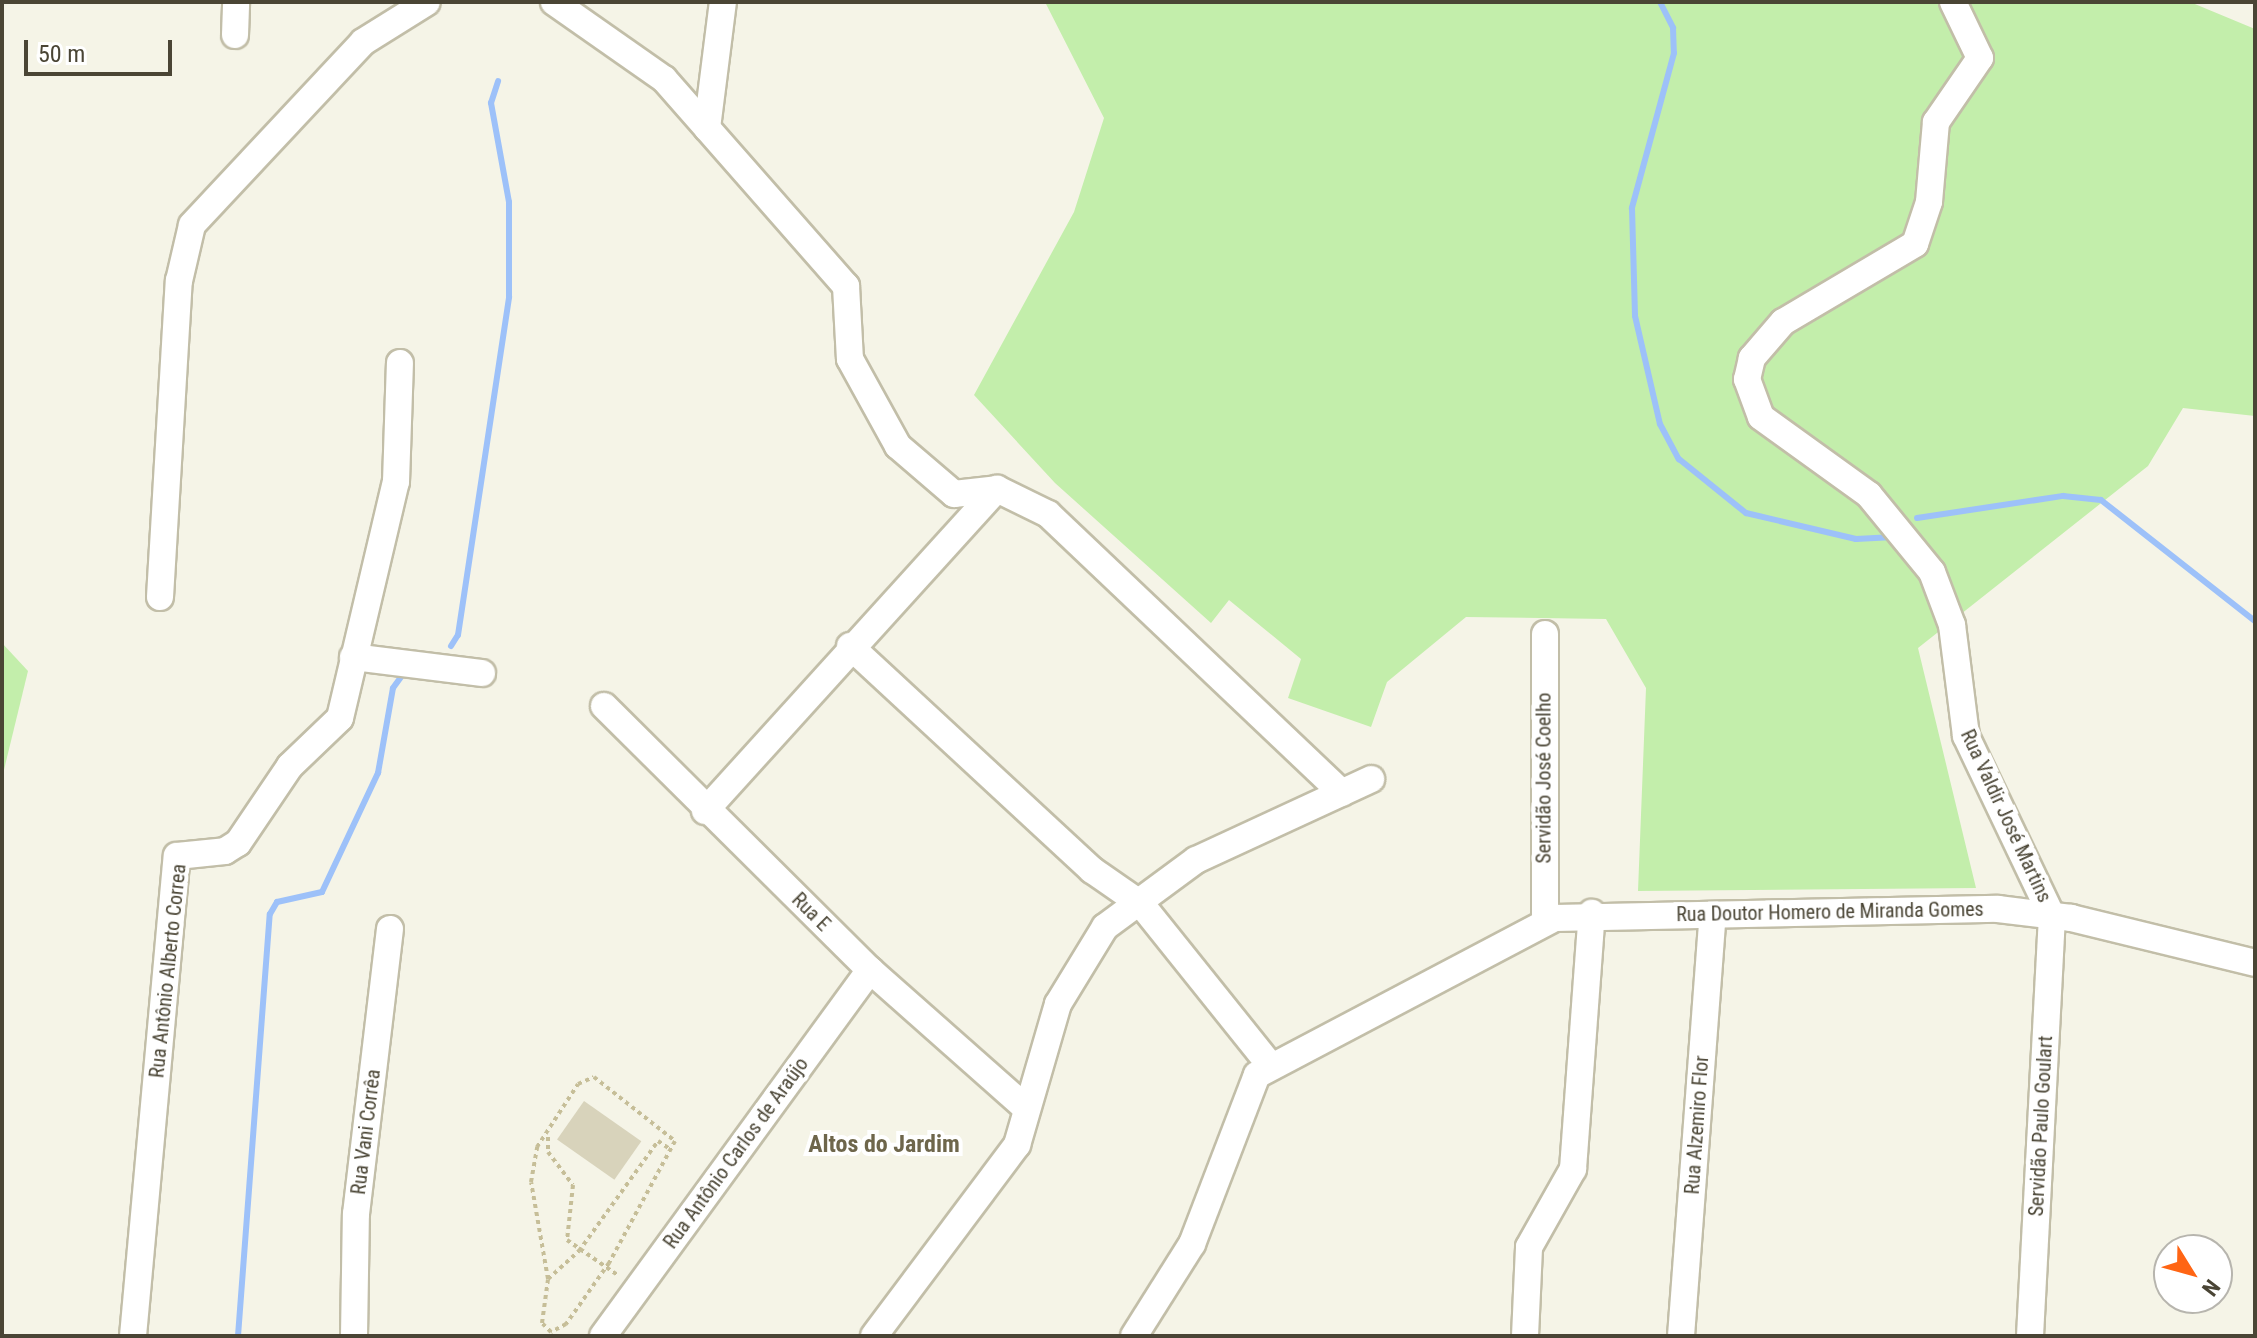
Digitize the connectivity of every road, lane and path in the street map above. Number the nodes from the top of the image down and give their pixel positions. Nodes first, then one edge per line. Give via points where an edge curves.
1 (236, 2) edge
2 (427, 2) edge
3 (554, 2) edge
4 (723, 2) edge
5 (1953, 2) edge
6 (235, 35) dead end
7 (707, 128) junction
8 (400, 363) dead end
9 (997, 489) junction
10 (160, 597) dead end
11 (1545, 634) dead end
12 (850, 646) junction
13 (353, 657) junction
14 (482, 673) dead end
15 (604, 706) dead end
16 (1371, 779) dead end
17 (1342, 793) junction
18 (705, 811) junction
19 (1141, 904) junction
20 (1592, 913) junction
21 (1713, 915) junction
22 (2052, 916) junction
23 (1545, 922) junction
24 (390, 929) dead end
25 (2255, 963) edge
26 (870, 970) junction
27 (1269, 1064) junction
28 (1026, 1108) junction
29 (548, 1137) dead end
30 (670, 1149) junction
31 (579, 1251) junction
32 (606, 1267) junction
33 (548, 1279) junction
34 (637, 1289) junction
35 (133, 1336) edge
36 (354, 1336) edge
37 (603, 1336) edge
38 (874, 1336) edge
39 (1134, 1336) edge
40 (1525, 1336) edge
41 (1681, 1336) edge
42 (2030, 1336) edge

1 - 6 street
2 - 10 street via 363,42 192,225 179,281
3 - 7 street via 664,79
4 - 7 street
5 - 22 street, Rua Valdir José Martins via 1980,58 1936,122 1929,202 1915,244 1783,322 1752,358 1747,379 1761,417 1869,495 1932,572 1952,625 1966,736
7 - 9 street via 846,286 850,359 898,446 954,494
8 - 13 street, Rua Antônio Alberto Correa via 396,482
9 - 12 street
9 - 17 street via 1048,514
11 - 23 street, Servidão José Coelho
12 - 18 street
12 - 19 street via 1092,870
13 - 14 street
13 - 35 street, Rua Antônio Alberto Correa via 334,731 290,766 252,827 225,851 177,856
15 - 18 street, Rua E
16 - 17 street
17 - 19 street via 1196,860
18 - 26 street, Rua E
19 - 27 street
19 - 28 street via 1105,927 1075,972
20 - 21 street, Rua Doutor Homero de Miranda Gomes
20 - 23 street, Rua Doutor Homero de Miranda Gomes
20 - 40 street via 1573,1169 1529,1247
21 - 22 street, Rua Doutor Homero de Miranda Gomes via 1872,907
21 - 41 street, Rua Alzemiro Flor
22 - 25 street, Rua Doutor Homero de Miranda Gomes
22 - 42 street, Servidão Paulo Goulart
23 - 27 street, Rua Doutor Homero de Miranda Gomes via 1436,986
24 - 36 street, Rua Vani Corrêa via 356,1214
26 - 28 street, Rua E
26 - 34 street, Rua Antônio Carlos de Araújo
27 - 39 street via 1247,1091 1192,1244
28 - 38 street via 1017,1145
29 - 31 path via 548,1152 573,1185 564,1223
30 - 31 path via 658,1141
30 - 32 path
30 - 33 path via 669,1134 594,1077 578,1084 537,1147 531,1182
31 - 32 path
31 - 33 path
32 - 33 path via 558,1331 542,1323
32 - 34 path
34 - 37 street, Rua Antônio Carlos de Araújo

